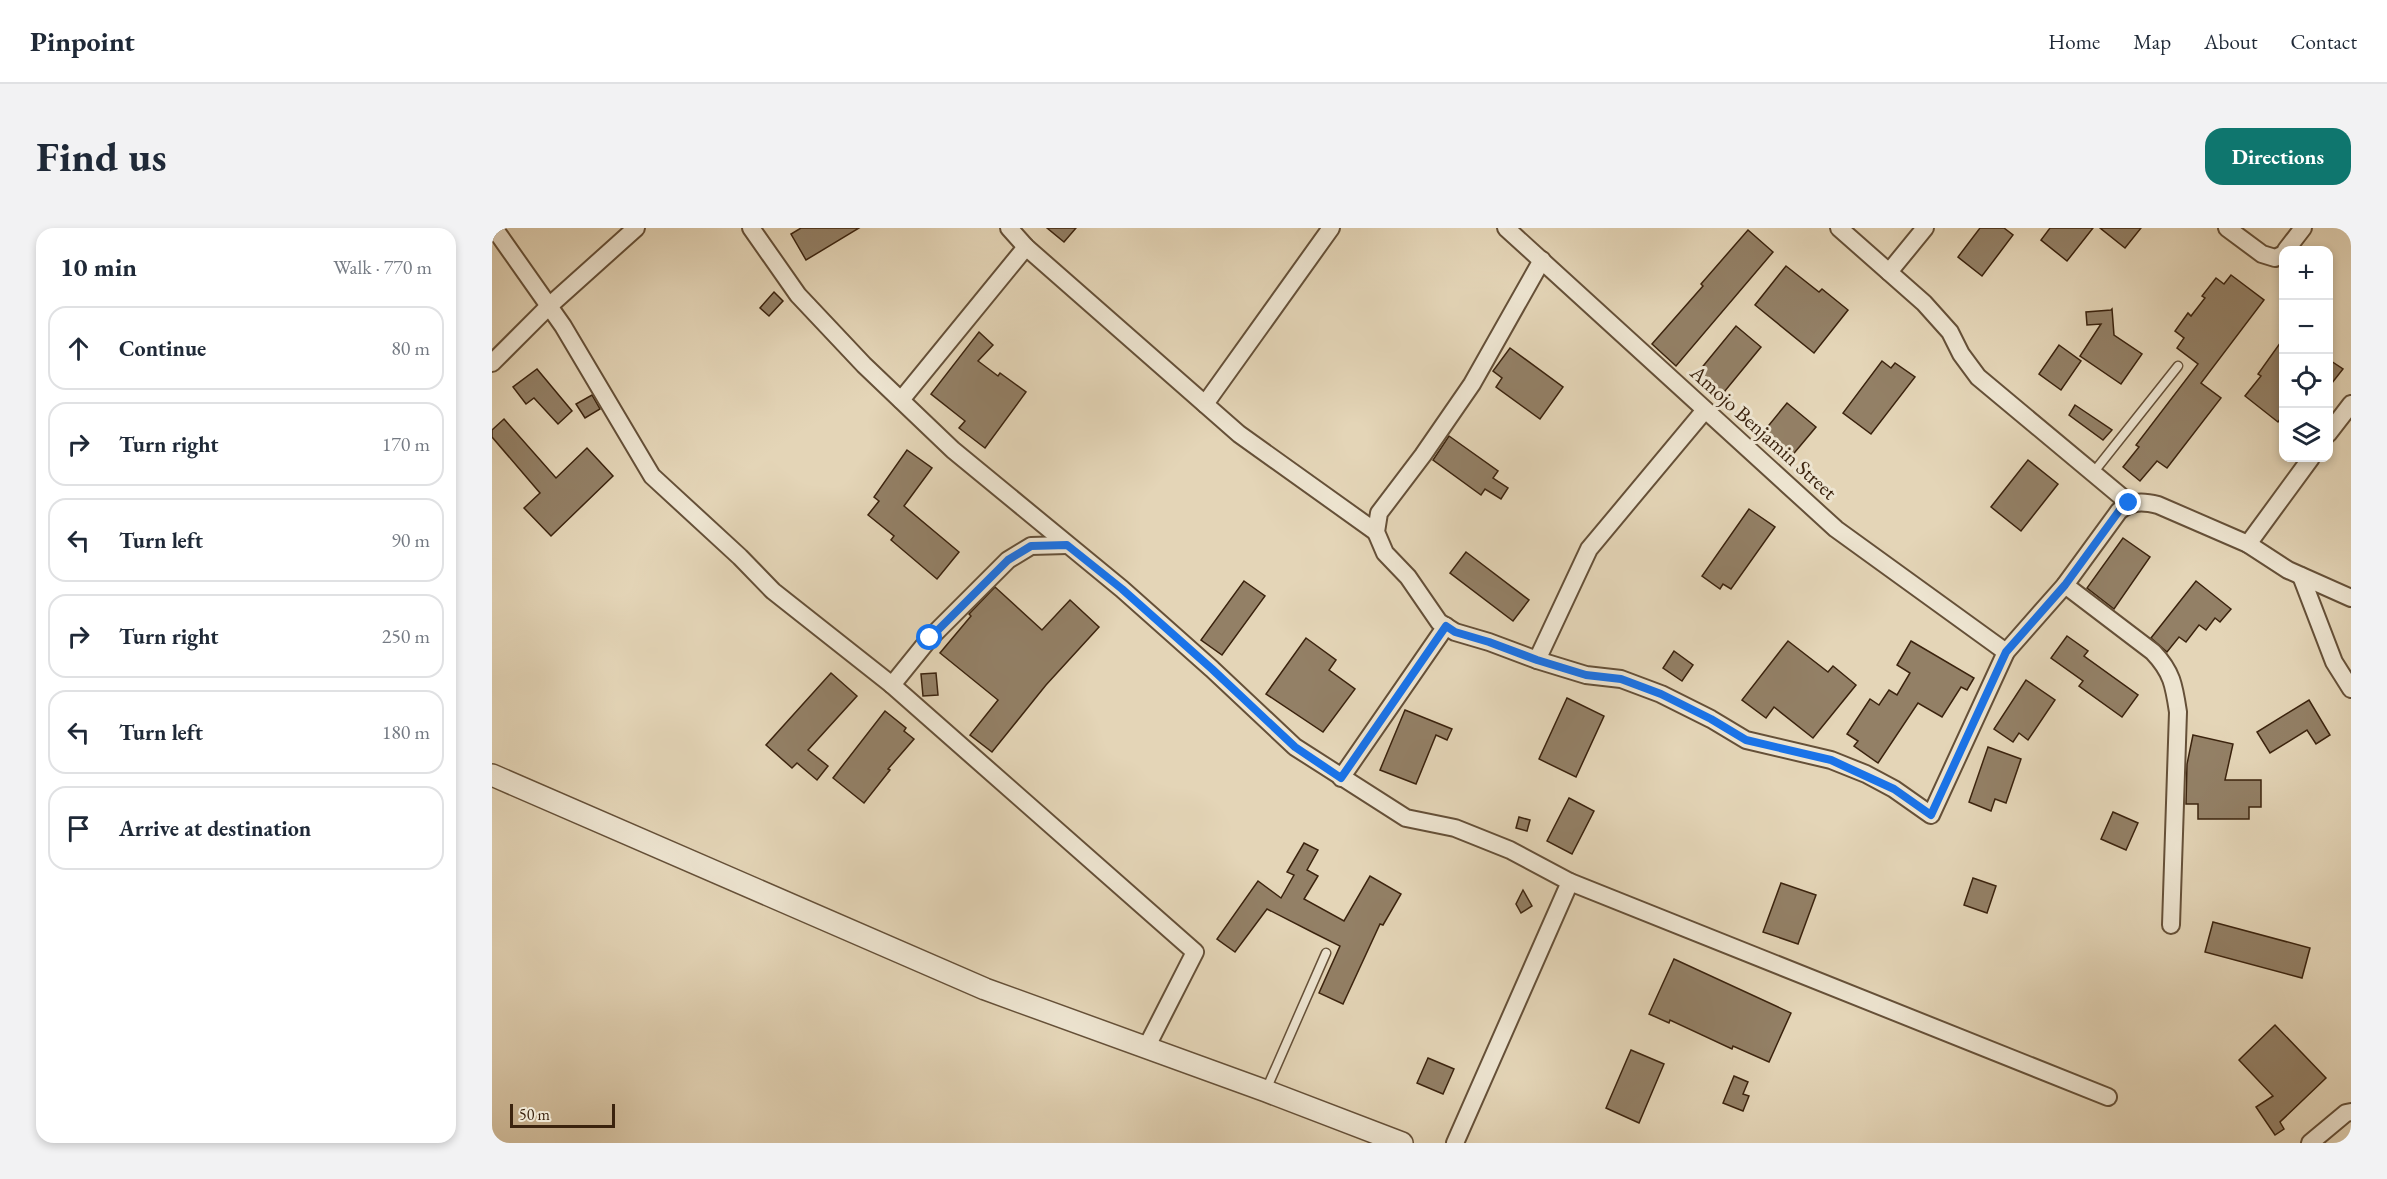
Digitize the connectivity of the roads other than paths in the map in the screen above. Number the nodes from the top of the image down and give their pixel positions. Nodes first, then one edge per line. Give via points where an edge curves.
1 (494, 228) edge
2 (636, 228) edge
3 (751, 228) edge
4 (1009, 228) edge
5 (1506, 228) edge
6 (1839, 228) edge
7 (1925, 228) edge
8 (2227, 228) edge
9 (2303, 228) edge
10 (1327, 229) edge
11 (2290, 246) edge
12 (1026, 247) junction
13 (2279, 256) edge
14 (1542, 260) junction
15 (1889, 272) junction
16 (548, 307) junction
17 (492, 363) edge
18 (2178, 366) dead end
19 (901, 400) junction
20 (1205, 404) junction
21 (2351, 404) edge
22 (1705, 410) junction
23 (2333, 427) edge
24 (2308, 462) edge
25 (2093, 473) junction
26 (2129, 503) junction
27 (1376, 532) junction
28 (2248, 544) junction
29 (1067, 545) junction
30 (2301, 576) junction
31 (2065, 585) junction
32 (2351, 598) edge
33 (1446, 626) junction
34 (2006, 652) junction
35 (1537, 660) junction
36 (892, 685) junction
37 (2351, 689) edge
38 (492, 775) edge
39 (1341, 778) junction
40 (1570, 882) junction
41 (2170, 925) dead end
42 (1326, 953) dead end
43 (1146, 1048) junction
44 (1266, 1091) junction
45 (2108, 1097) dead end
46 (2351, 1112) edge
47 (1402, 1143) edge
48 (1455, 1143) edge
49 (2310, 1143) edge

1 - 16 street
2 - 16 street
3 - 19 street via 798,294
4 - 12 street
5 - 14 street, Amojo Benjamin Street
6 - 15 street
7 - 15 street
8 - 13 street via 2262,254
9 - 11 street
10 - 20 street
12 - 19 street
12 - 20 street
14 - 22 street, Amojo Benjamin Street
14 - 27 street via 1472,384 1379,513
15 - 25 street via 1950,332 1978,377
16 - 17 street
16 - 36 street via 652,476 773,591
18 - 25 lane
19 - 29 street via 953,450
20 - 27 street via 1239,434
21 - 23 street
22 - 34 street, Amojo Benjamin Street via 1836,529
22 - 35 street via 1589,549
24 - 28 street
25 - 26 street
26 - 28 street via 2158,504
26 - 31 street
27 - 33 street via 1385,553
28 - 30 street
29 - 36 street via 1031,546 1008,560 930,638
29 - 39 street via 1179,640 1295,747
30 - 32 street
30 - 37 street via 2334,662
31 - 34 street
31 - 41 street via 2153,652 2173,682 2178,712
33 - 35 street
33 - 39 street
34 - 35 street via 1931,815 1894,789 1831,760 1746,740 1661,694 1621,679 1586,675
36 - 43 street via 1195,952
38 - 43 street via 985,989
39 - 40 street via 1406,818 1455,828 1510,850
40 - 45 street
40 - 48 street
42 - 44 lane
43 - 44 street
44 - 47 street
46 - 49 street

